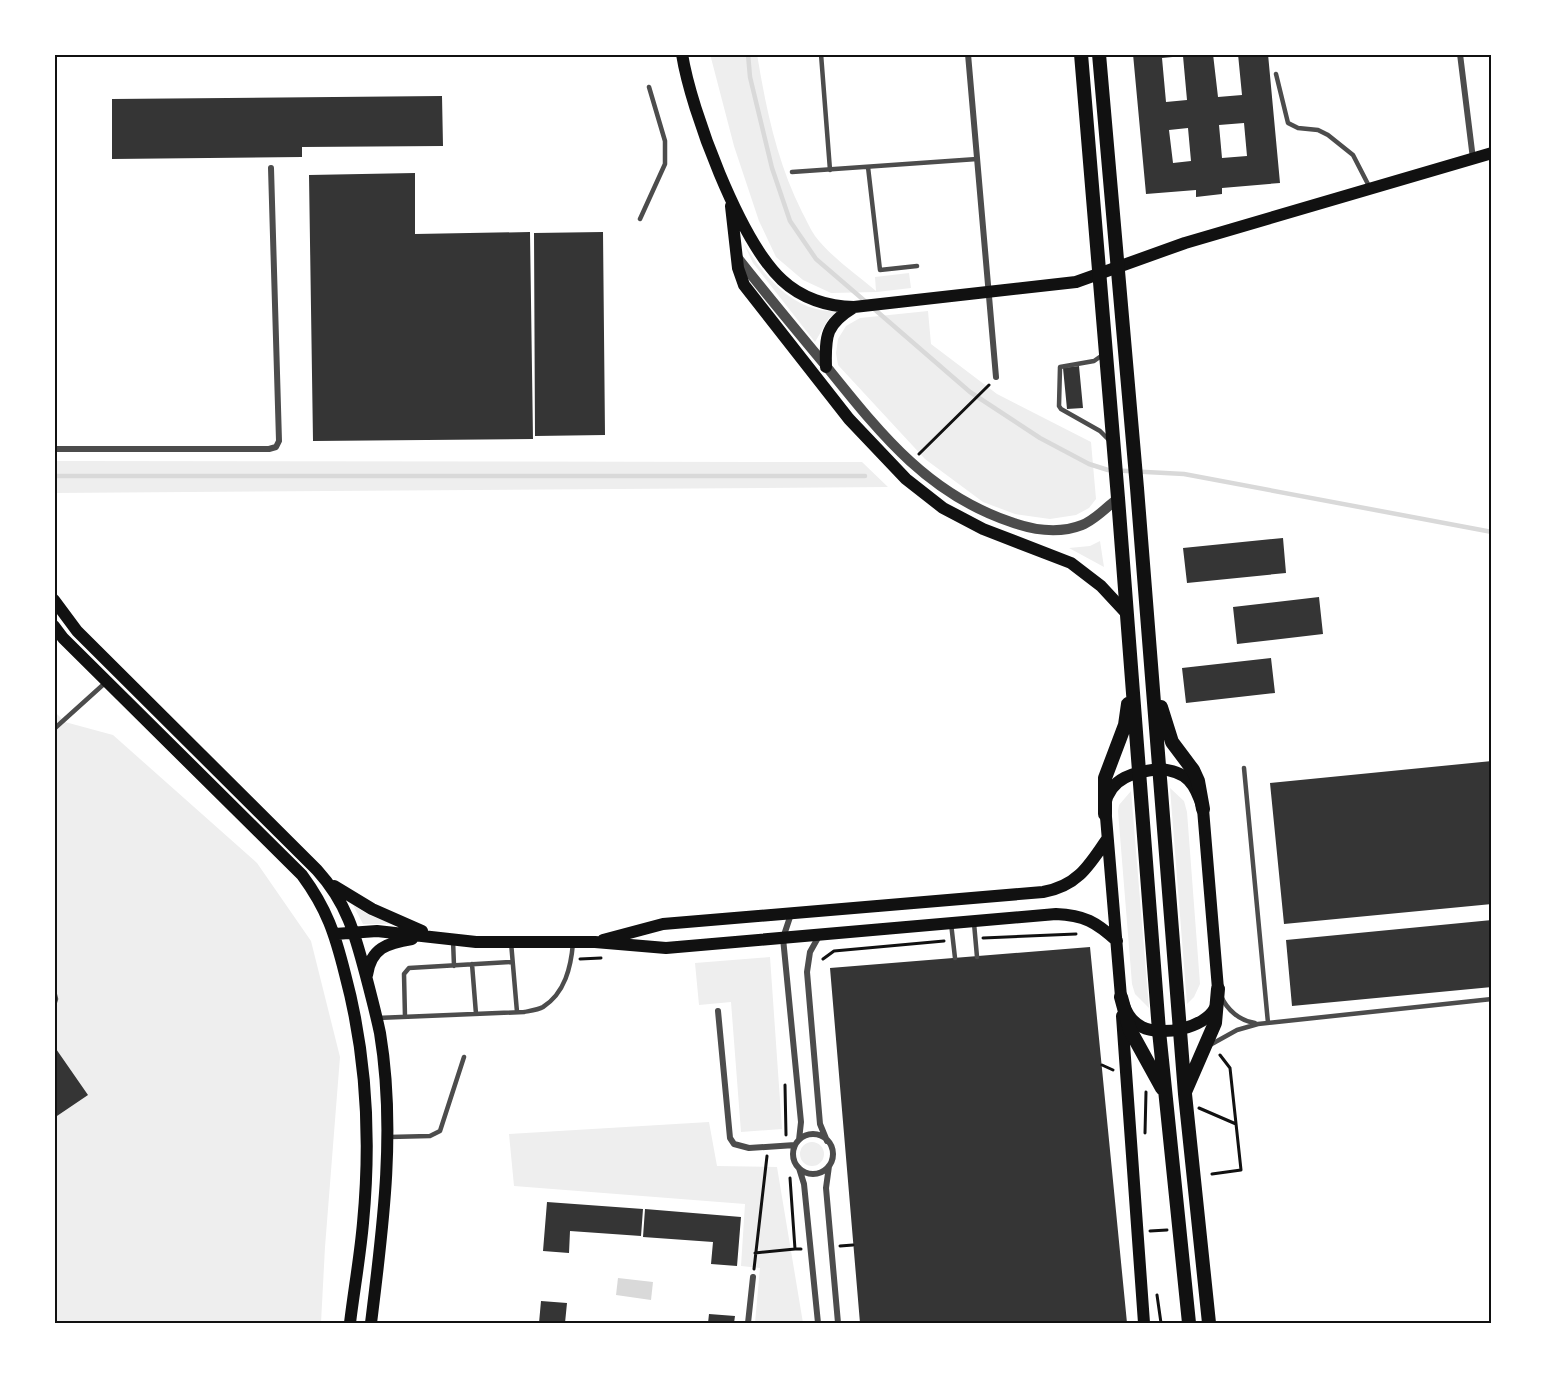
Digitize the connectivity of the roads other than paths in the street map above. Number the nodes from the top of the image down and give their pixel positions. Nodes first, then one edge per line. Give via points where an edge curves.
1 (682, 54) edge
2 (821, 54) edge
3 (968, 54) edge
4 (1081, 54) edge
5 (1099, 54) edge
6 (1460, 54) edge
7 (1276, 74) dead end
8 (649, 87) dead end
9 (1492, 153) edge
10 (977, 159) junction
11 (1473, 159) junction
12 (868, 167) junction
13 (271, 168) dead end
14 (830, 170) junction
15 (792, 172) dead end
16 (1370, 189) junction
17 (730, 196) junction
18 (640, 219) dead end
19 (736, 257) junction
20 (917, 266) dead end
21 (1119, 266) junction
22 (1099, 274) junction
23 (989, 292) junction
24 (854, 307) junction
25 (1106, 353) junction
26 (826, 367) junction
27 (996, 377) dead end
28 (1114, 446) junction
29 (54, 449) edge
30 (1118, 494) junction
31 (54, 600) edge
32 (1127, 614) junction
33 (57, 631) edge
34 (1152, 670) junction
35 (1132, 672) junction
36 (107, 682) junction
37 (54, 729) edge
38 (1244, 768) dead end
39 (1159, 769) junction
40 (1139, 771) junction
41 (1203, 808) junction
42 (1105, 814) junction
43 (1107, 839) junction
44 (327, 881) junction
45 (791, 913) junction
46 (974, 921) junction
47 (951, 923) junction
48 (355, 932) junction
49 (334, 934) junction
50 (820, 935) junction
51 (437, 938) junction
52 (783, 938) junction
53 (453, 940) junction
54 (1116, 940) junction
55 (511, 942) junction
56 (573, 942) junction
57 (595, 942) junction
58 (977, 957) dead end
59 (955, 958) dead end
60 (512, 962) junction
61 (472, 964) junction
62 (454, 966) junction
63 (367, 979) junction
64 (1218, 989) junction
65 (54, 991) edge
66 (1121, 997) junction
67 (1492, 999) edge
68 (54, 1005) edge
69 (718, 1011) dead end
70 (517, 1012) junction
71 (476, 1014) junction
72 (405, 1017) junction
73 (377, 1018) junction
74 (1268, 1023) junction
75 (1258, 1024) junction
76 (1179, 1029) junction
77 (1159, 1031) junction
78 (1205, 1047) junction
79 (464, 1057) dead end
80 (1185, 1094) junction
81 (1166, 1095) junction
82 (386, 1137) junction
83 (827, 1141) junction
84 (797, 1142) junction
85 (829, 1166) junction
86 (799, 1168) junction
87 (753, 1276) road end
88 (350, 1323) edge
89 (370, 1323) edge
90 (748, 1323) edge
91 (818, 1323) edge
92 (838, 1323) edge
93 (1144, 1323) edge
94 (1189, 1323) edge
95 (1209, 1323) edge

1 - 17 main road via 699,117
2 - 14 lane
3 - 10 street
4 - 22 main road
5 - 21 main road
6 - 11 street
7 - 16 lane via 1288,123 1318,130 1353,155
8 - 18 lane via 664,141 665,164
9 - 11 main road
10 - 12 lane
10 - 23 street
11 - 16 main road
12 - 14 lane
12 - 20 lane via 879,270
13 - 29 street via 279,441 276,447
14 - 15 lane
16 - 21 main road
17 - 19 main road
17 - 24 main road via 760,255 784,282 811,299
19 - 26 street
19 - 32 main road via 748,291 849,419 906,479 943,508 983,530 1071,563 1101,586
21 - 22 main road
21 - 34 main road
22 - 23 main road via 1063,285
22 - 25 main road
23 - 24 main road
23 - 27 street
24 - 26 main road via 837,319 827,334
25 - 28 main road
25 - 28 lane via 1094,361 1060,367 1059,406 1100,431
26 - 30 street via 911,463 943,490 981,511 1023,526 1069,529 1084,525
28 - 30 main road
30 - 32 main road
31 - 44 main road via 66,618
32 - 35 main road
33 - 36 main road
34 - 39 main road
34 - 41 main road via 1168,735 1198,781
35 - 40 main road
35 - 42 main road via 1125,725 1105,778
36 - 37 lane
36 - 49 main road via 302,875 320,900
38 - 74 lane
39 - 40 main road
39 - 41 main road via 1183,775 1198,792
39 - 76 main road
40 - 42 main road via 1114,784 1106,797
40 - 77 main road
41 - 64 main road
42 - 43 main road
43 - 45 main road via 1090,864 1058,890
43 - 54 main road
44 - 48 main road
44 - 51 main road via 372,909
45 - 52 street
45 - 57 main road via 663,924
46 - 47 main road
46 - 54 main road via 1076,915 1094,922
46 - 58 lane
47 - 50 main road
47 - 59 lane
48 - 49 main road
48 - 51 main road
48 - 63 main road
49 - 88 main road via 353,1003 366,1088 363,1223
50 - 52 main road
50 - 83 street via 810,952 807,972 820,1124
51 - 53 main road
51 - 63 main road via 385,946 371,960
52 - 57 main road via 666,948
52 - 84 street via 801,1122
53 - 55 main road
53 - 62 lane
54 - 66 main road
55 - 56 main road
55 - 60 lane
56 - 57 main road
56 - 70 lane via 571,966 557,993 542,1008
60 - 61 lane
60 - 70 lane
61 - 62 lane
61 - 71 lane
62 - 72 lane via 405,970
63 - 73 main road
64 - 75 lane via 1233,1013
64 - 76 main road via 1216,1006 1209,1016
64 - 78 main road via 1217,1016
65 - 68 lane
66 - 77 main road via 1133,1021
66 - 81 main road via 1130,1030
66 - 93 main road
67 - 74 lane
69 - 84 street via 730,1138 741,1147
70 - 71 lane
71 - 72 lane
72 - 73 lane
73 - 82 main road
74 - 75 lane
75 - 78 lane via 1225,1035
76 - 77 main road
76 - 80 main road
77 - 81 main road
78 - 80 main road
79 - 82 lane via 440,1131 430,1136
80 - 95 main road
81 - 94 main road
82 - 89 main road via 384,1213
83 - 84 street via 810,1134
83 - 85 street via 833,1153
84 - 86 street via 793,1157
85 - 86 street via 811,1174
85 - 92 street via 826,1188
86 - 91 street via 804,1184
87 - 90 street

